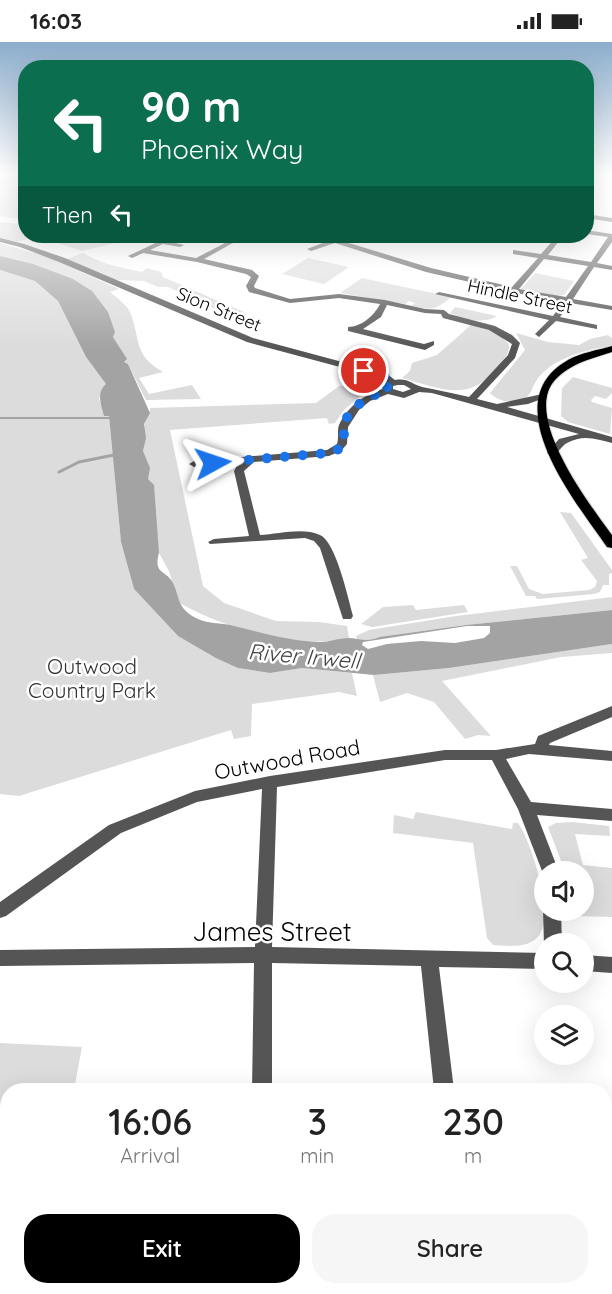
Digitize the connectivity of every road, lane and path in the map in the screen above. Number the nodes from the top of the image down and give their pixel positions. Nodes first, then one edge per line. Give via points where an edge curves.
1 (594, 233) edge
2 (612, 236) edge
3 (0, 240) edge
4 (160, 243) edge
5 (168, 243) edge
6 (229, 243) dead end
7 (329, 243) edge
8 (340, 243) edge
9 (554, 243) edge
10 (180, 245) dead end
11 (310, 249) dead end
12 (142, 251) junction
13 (516, 252) dead end
14 (132, 256) dead end
15 (542, 256) junction
16 (197, 260) junction
17 (593, 265) junction
18 (609, 267) edge
19 (467, 290) junction
20 (513, 291) junction
21 (439, 294) dead end
22 (567, 300) junction
23 (385, 302) junction
24 (500, 306) junction
25 (509, 308) junction
26 (612, 308) edge
27 (444, 312) junction
28 (555, 318) junction
29 (493, 323) dead end
30 (594, 327) dead end
31 (538, 334) dead end
32 (431, 343) dead end
33 (612, 349) edge
34 (390, 387) junction
35 (544, 395) junction
36 (471, 400) junction
37 (487, 404) junction
38 (541, 420) junction
39 (593, 435) junction
40 (612, 440) edge
41 (552, 453) junction
42 (252, 459) junction
43 (194, 464) dead end
44 (255, 538) junction
45 (214, 542) dead end
46 (612, 544) edge
47 (347, 616) dead end
48 (612, 711) edge
49 (541, 750) junction
50 (496, 755) junction
51 (612, 756) edge
52 (270, 782) junction
53 (526, 808) junction
54 (612, 815) edge
55 (547, 861) edge
56 (0, 911) edge
57 (264, 955) junction
58 (429, 957) junction
59 (0, 958) edge
60 (534, 961) edge
61 (594, 964) edge
62 (612, 965) edge
63 (262, 1083) edge
64 (443, 1083) edge

1 - 2 street
2 - 17 street
3 - 34 street, Sion Street via 38,251 250,340 384,376
4 - 12 street
5 - 10 street
6 - 16 street
7 - 11 street
8 - 19 street
9 - 15 street
12 - 14 street
12 - 16 street
13 - 15 street
15 - 17 street
15 - 20 street
16 - 23 street via 249,272 255,276 252,290 290,301 330,295
17 - 18 street
17 - 22 street
19 - 20 street
19 - 21 street, Hindle Street
19 - 24 street, Hindle Street
19 - 27 street
20 - 22 street
20 - 24 street
22 - 26 street
22 - 28 street
23 - 27 street
23 - 32 street via 378,315 354,330 425,347
24 - 25 street, Hindle Street
25 - 28 street, Hindle Street
25 - 29 street
27 - 36 street via 506,333 516,344 512,356
28 - 30 street, Hindle Street
28 - 31 street
33 - 35 main road via 587,354 560,367
34 - 36 street via 404,395 416,389 432,390
34 - 42 street via 375,393 349,415 343,427 345,442 341,448 329,453
35 - 37 street via 516,404
35 - 38 main road
36 - 37 street
37 - 38 street
38 - 39 street
38 - 41 main road
39 - 40 street
39 - 41 street via 569,438
41 - 46 main road
42 - 43 street
42 - 44 street via 239,471
44 - 45 street
44 - 47 street via 318,538 326,547
48 - 49 street via 543,740
49 - 50 street, Outwood Road
49 - 51 street, Outwood Road
50 - 52 street, Outwood Road via 445,755
50 - 53 street
52 - 56 street, Outwood Road via 195,797 115,829
52 - 57 street
53 - 54 street
53 - 55 street
57 - 58 street, James Street
57 - 59 street, James Street
57 - 63 street
58 - 60 street, James Street
58 - 64 street
61 - 62 street

